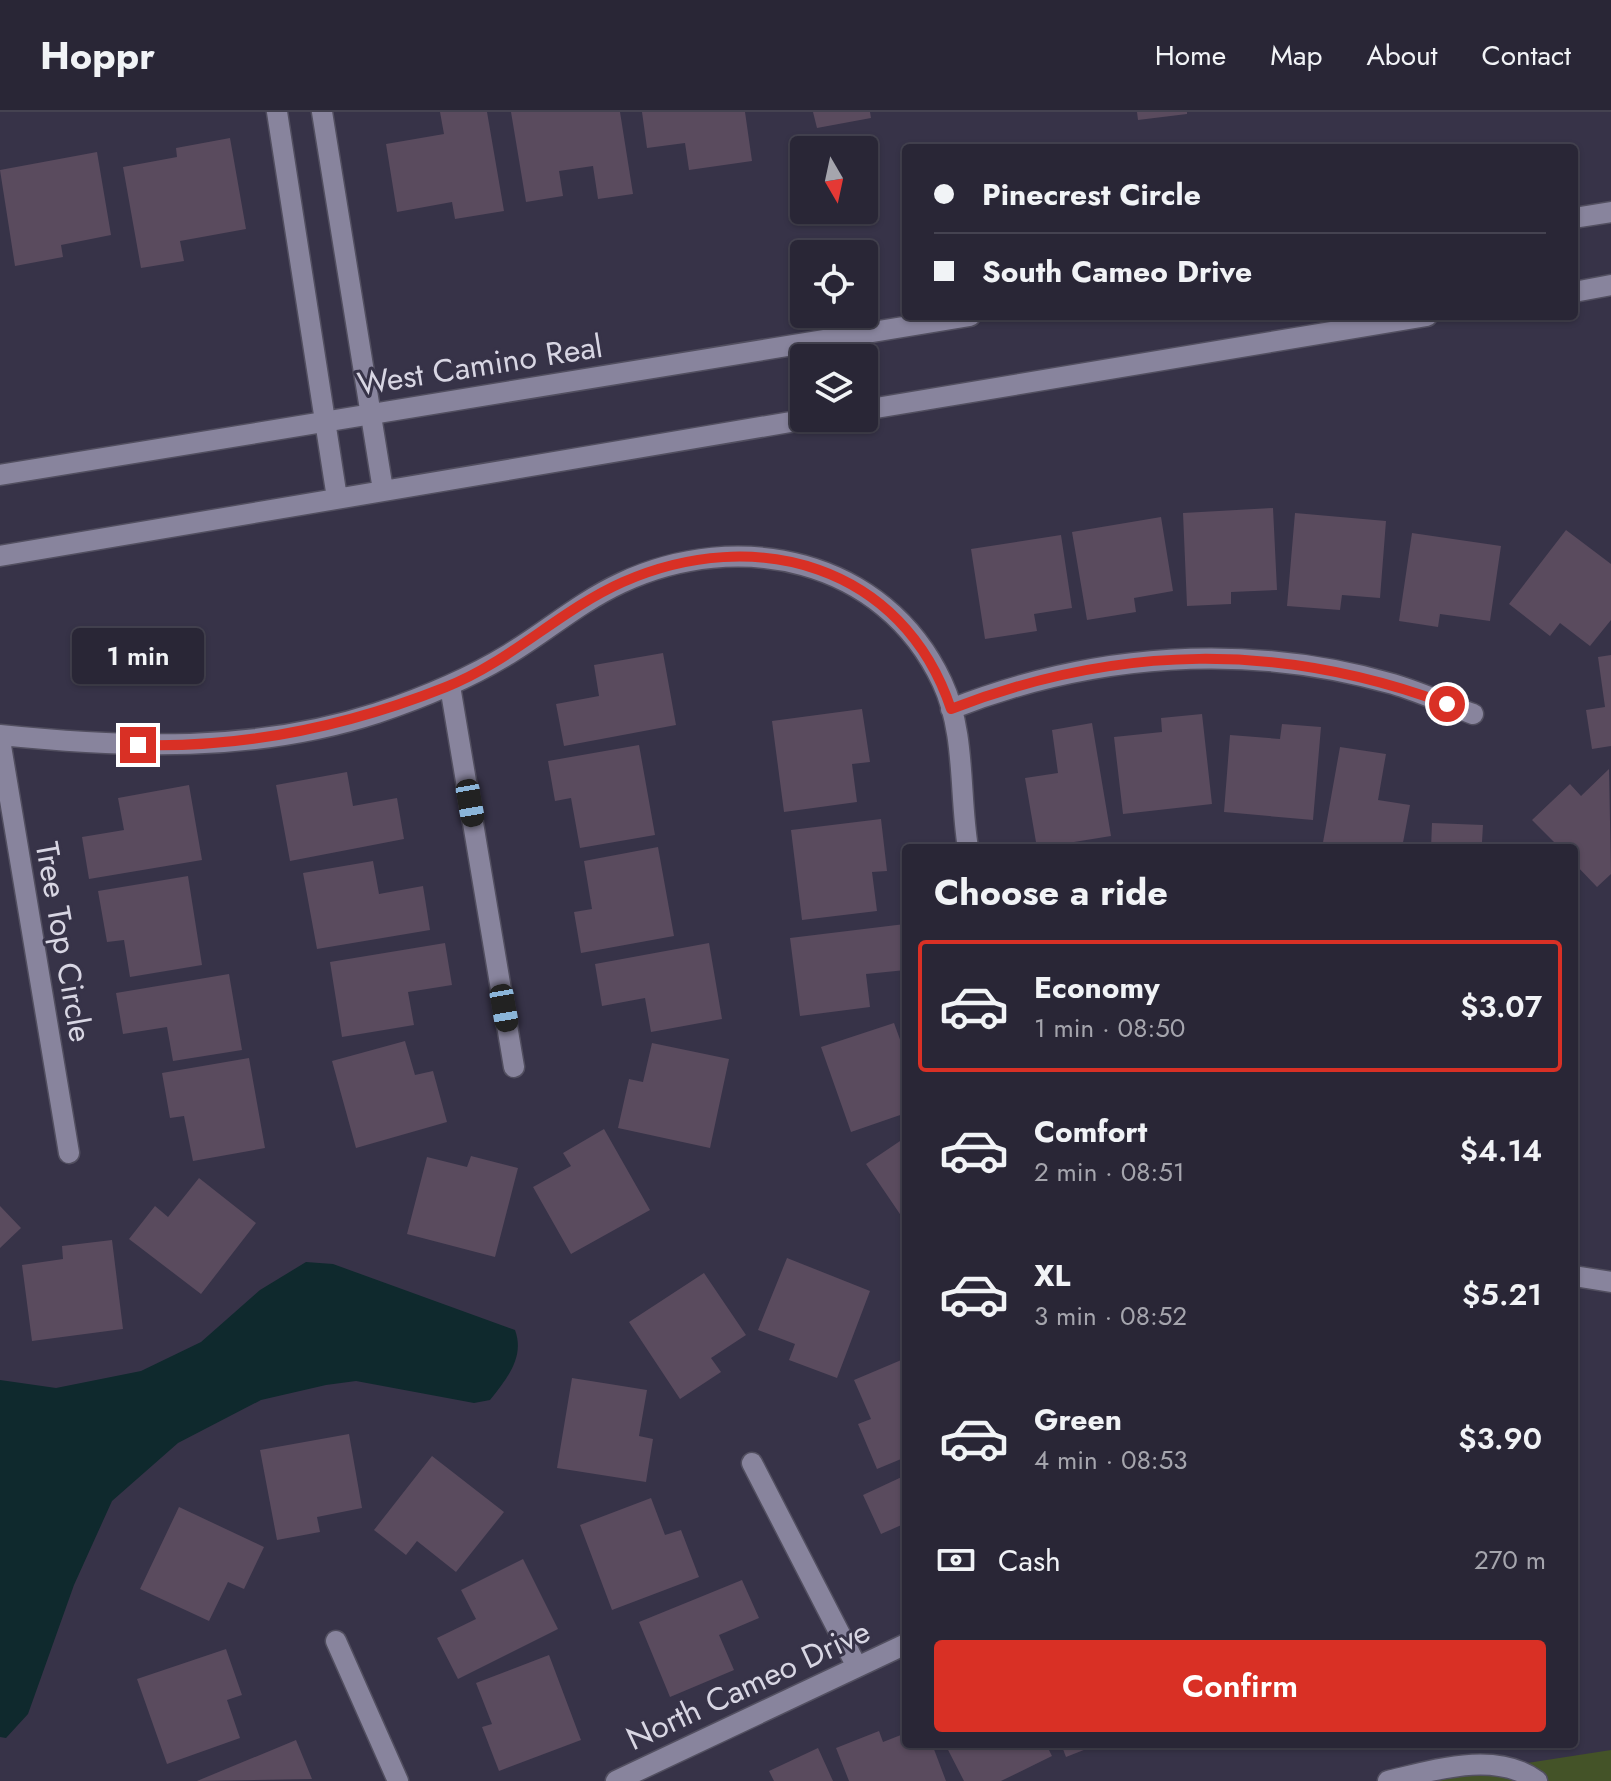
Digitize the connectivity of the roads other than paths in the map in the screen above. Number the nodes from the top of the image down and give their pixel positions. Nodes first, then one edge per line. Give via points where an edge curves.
1 (277, 112) edge
2 (322, 112) edge
3 (1611, 212) edge
4 (1578, 217) edge
5 (1611, 285) edge
6 (1578, 291) edge
7 (945, 320) edge
8 (1403, 320) edge
9 (878, 408) edge
10 (372, 413) junction
11 (324, 420) junction
12 (790, 422) edge
13 (0, 475) edge
14 (383, 490) junction
15 (337, 498) junction
16 (0, 556) edge
17 (450, 686) junction
18 (951, 709) junction
19 (1473, 714) dead end
20 (0, 738) edge
21 (968, 844) edge
22 (514, 1067) dead end
23 (69, 1153) dead end
24 (1578, 1277) edge
25 (1611, 1282) edge
26 (752, 1463) dead end
27 (336, 1641) dead end
28 (902, 1646) edge
29 (857, 1667) junction
30 (398, 1781) edge
31 (616, 1781) edge
32 (1388, 1781) edge
33 (1537, 1781) edge

1 - 11 street
2 - 10 street
3 - 4 street
5 - 6 street
7 - 10 street, West Camino Real
8 - 9 street
10 - 11 street, West Camino Real
10 - 14 street
11 - 13 street, West Camino Real
11 - 15 street
12 - 14 street
14 - 15 street
15 - 16 street
17 - 18 street via 622,582 669,565 768,556 824,571 871,597 912,635 942,681
17 - 20 street via 375,714 274,738 211,745
17 - 22 street
18 - 19 street via 1067,672 1204,657 1341,671
18 - 21 street
20 - 23 street, Tree Top Circle
24 - 25 street
26 - 29 street
27 - 30 street
28 - 29 street, North Cameo Drive
29 - 31 street, North Cameo Drive
32 - 33 street via 1492,1764

